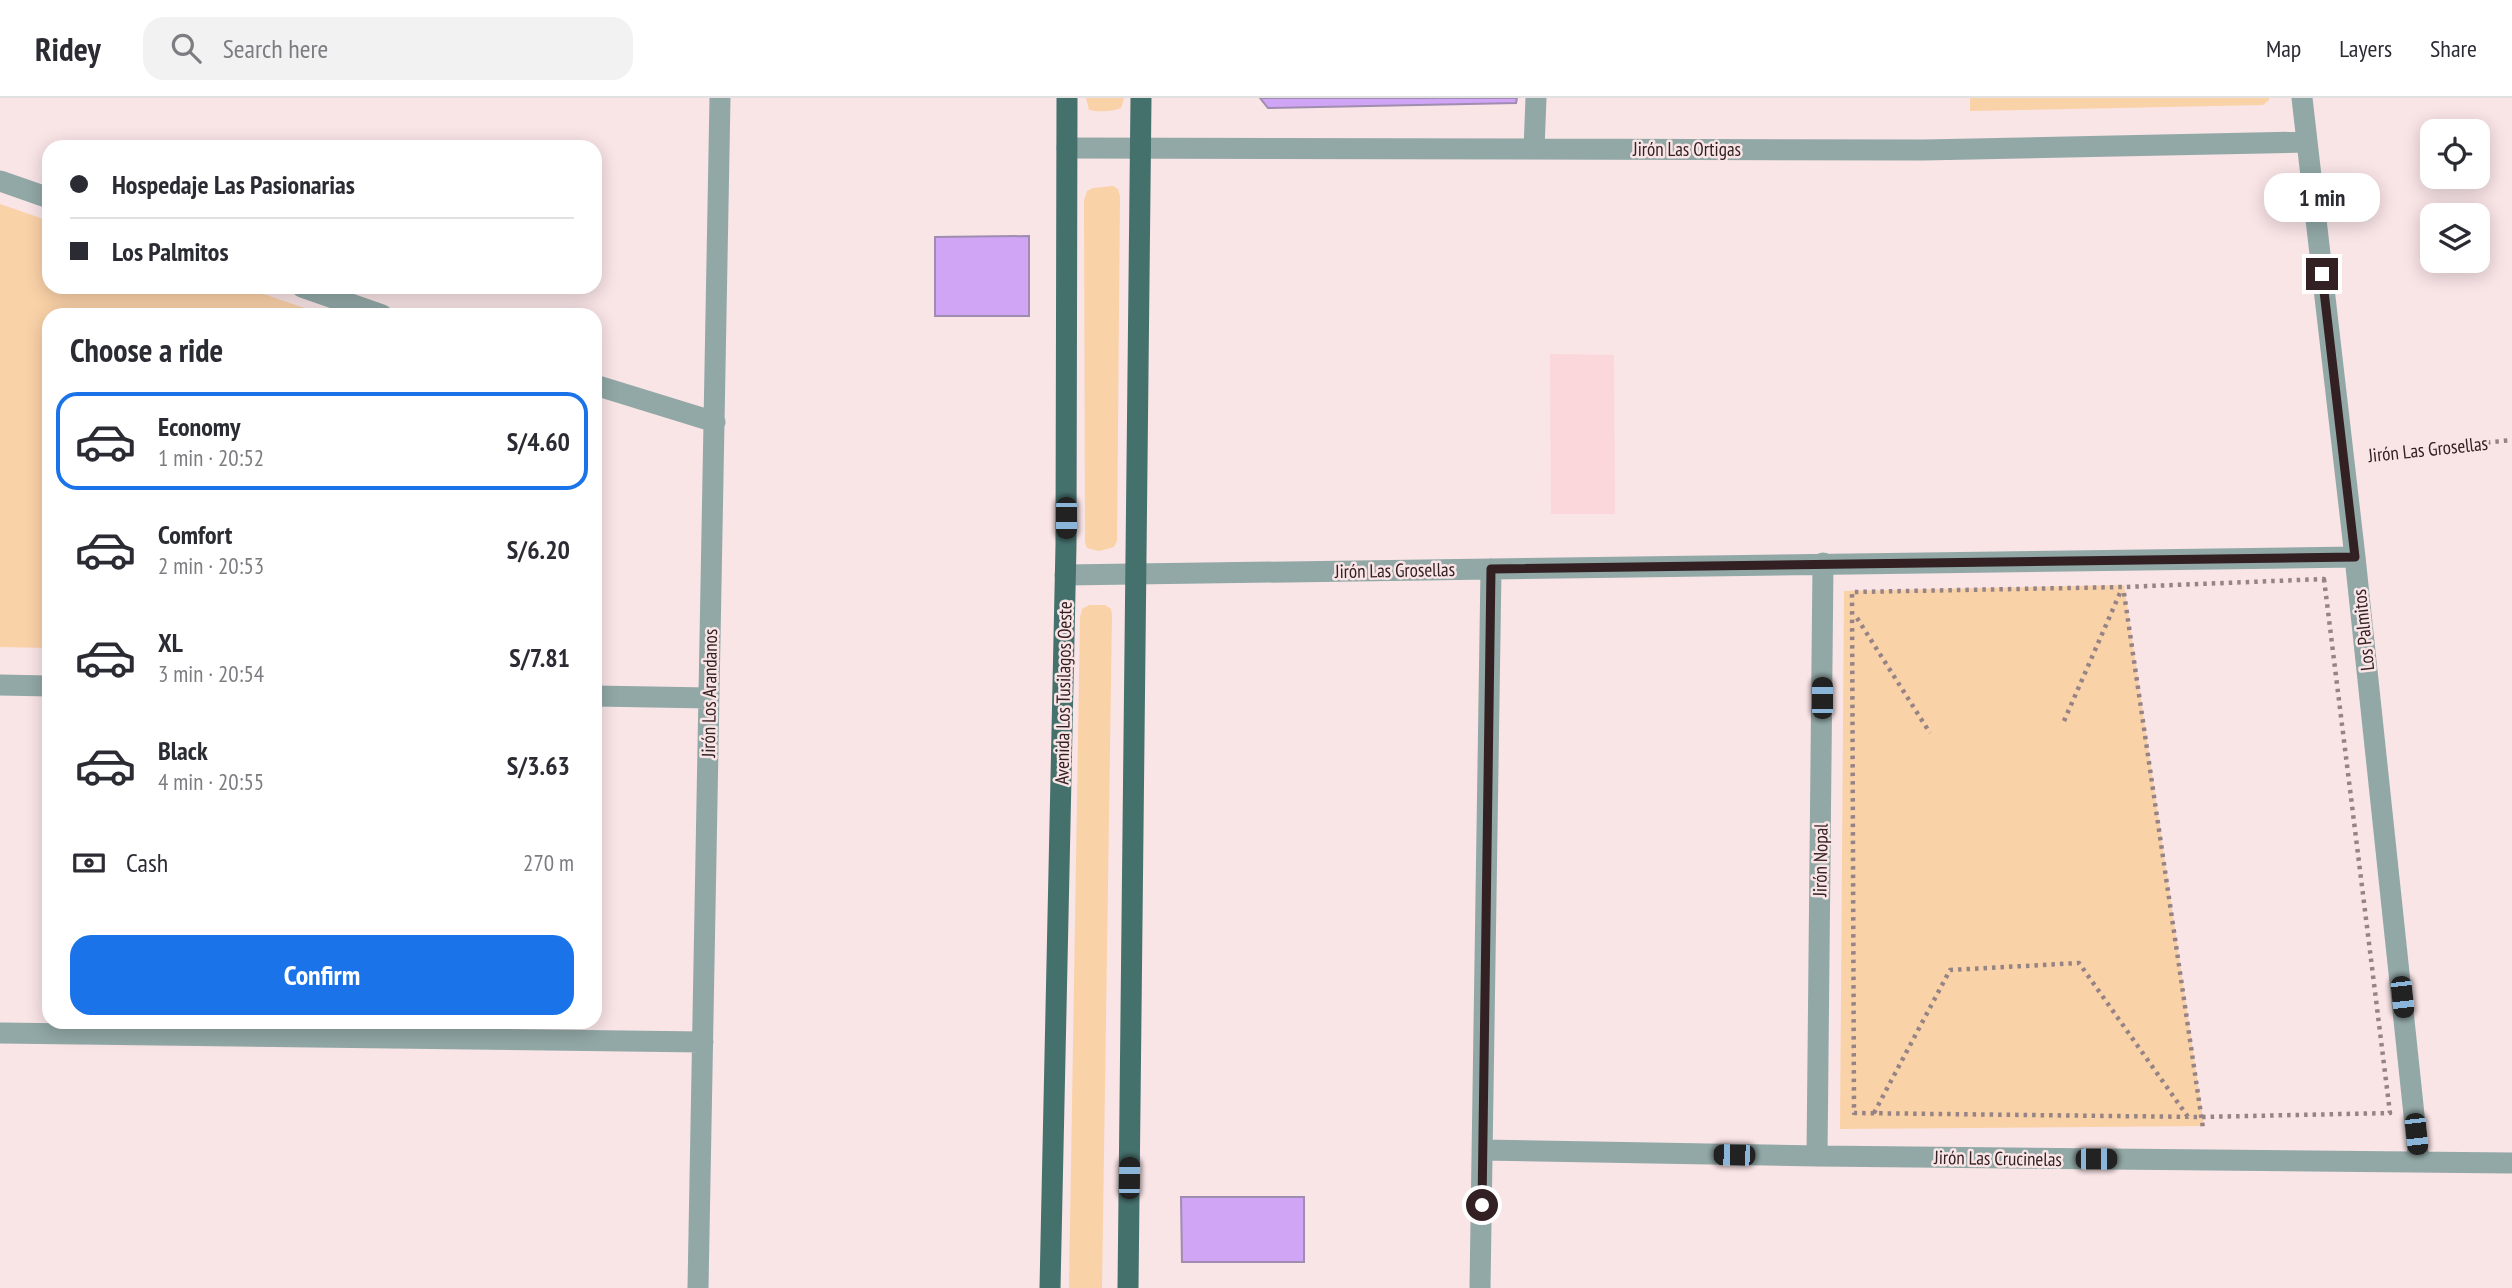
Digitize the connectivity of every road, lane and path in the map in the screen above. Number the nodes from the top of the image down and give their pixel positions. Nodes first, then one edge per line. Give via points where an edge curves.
1 (720, 98) edge
2 (1067, 98) edge
3 (1141, 98) edge
4 (1535, 98) edge
5 (2302, 98) edge
6 (2306, 142) junction
7 (1067, 148) junction
8 (1140, 148) junction
9 (1534, 149) junction
10 (0, 181) edge
11 (42, 196) edge
12 (322, 294) edge
13 (362, 308) edge
14 (602, 387) edge
15 (715, 422) junction
16 (2512, 440) edge
17 (2343, 458) junction
18 (2355, 557) junction
19 (1823, 563) junction
20 (1491, 569) junction
21 (1065, 575) junction
22 (1137, 575) junction
23 (2123, 587) junction
24 (1852, 611) junction
25 (0, 685) edge
26 (42, 686) edge
27 (602, 696) edge
28 (709, 698) junction
29 (2064, 721) dead end
30 (1930, 733) dead end
31 (0, 1034) edge
32 (703, 1042) junction
33 (2390, 1113) dead end
34 (1874, 1114) junction
35 (2189, 1117) junction
36 (2201, 1117) junction
37 (1483, 1150) junction
38 (1817, 1156) junction
39 (2208, 1160) junction
40 (2419, 1162) junction
41 (2512, 1163) edge
42 (698, 1288) edge
43 (1050, 1288) edge
44 (1128, 1288) edge
45 (1480, 1288) edge

1 - 15 street, Jirón Los Arandanos
2 - 7 main road, Avenida Los Tusilagos Oeste
3 - 8 main road
4 - 9 street
5 - 6 street, Los Palmitos
6 - 9 street, Jirón Las Ortigas via 1923,150
6 - 17 street, Los Palmitos
7 - 8 street, Jirón Las Ortigas
7 - 21 main road, Avenida Los Tusilagos Oeste
8 - 9 street, Jirón Las Ortigas
8 - 22 main road
10 - 11 street
12 - 13 street
14 - 15 street
15 - 28 street, Jirón Los Arandanos
16 - 17 path, Jirón Las Grosellas
17 - 18 street, Los Palmitos
18 - 19 street, Jirón Las Grosellas
18 - 40 street, Los Palmitos
19 - 20 street, Jirón Las Grosellas
19 - 38 street, Jirón Nopal
20 - 22 street, Jirón Las Grosellas
20 - 37 street
21 - 22 street, Jirón Las Grosellas
21 - 43 main road, Avenida Los Tusilagos Oeste
22 - 44 main road
23 - 24 path via 1852,592
23 - 29 path
23 - 36 path
24 - 30 path
24 - 34 path via 1854,1113
25 - 26 street
27 - 28 street
28 - 32 street, Jirón Los Arandanos
31 - 32 street
32 - 42 street, Jirón Los Arandanos
33 - 36 path
34 - 35 path
34 - 35 path via 1950,970 2079,963
35 - 36 path
36 - 39 path
37 - 38 street, Jirón Las Crucinelas
37 - 45 street
38 - 39 street, Jirón Las Crucinelas
39 - 40 street, Jirón Las Crucinelas
40 - 41 street, Jirón Las Crucinelas

